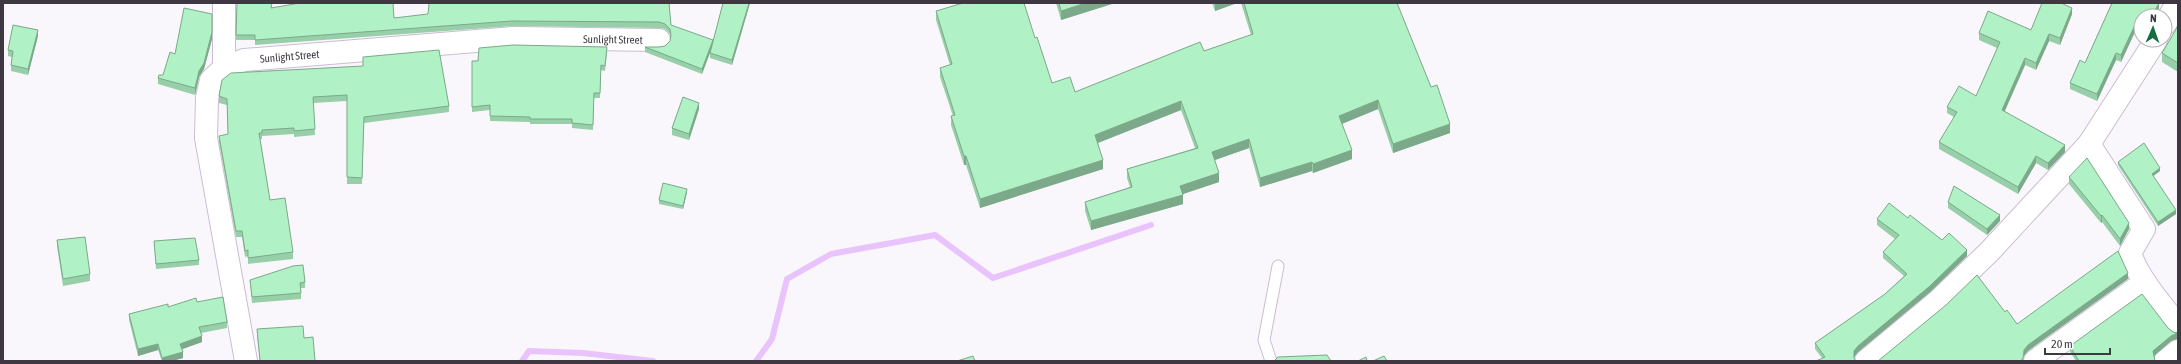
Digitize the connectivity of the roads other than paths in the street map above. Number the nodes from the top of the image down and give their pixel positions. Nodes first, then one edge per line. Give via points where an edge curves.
1 (224, 3) edge
2 (659, 40) dead end
3 (2151, 48) edge
4 (224, 68) junction
5 (2089, 144) junction
6 (1278, 266) dead end
7 (2145, 282) junction
8 (2178, 326) edge
9 (2178, 352) edge
10 (246, 361) edge
11 (1271, 361) edge
12 (1866, 361) edge
13 (2035, 361) edge
14 (2165, 361) edge

1 - 4 street
2 - 4 street, Sunlight Street via 513,38 244,60
3 - 5 street
4 - 10 street, Sunlight Street via 211,80 207,98 206,138
5 - 7 street via 2144,228 2130,253
5 - 12 street via 1938,301
6 - 11 lane via 1264,340
7 - 8 street
7 - 13 street
9 - 14 street

